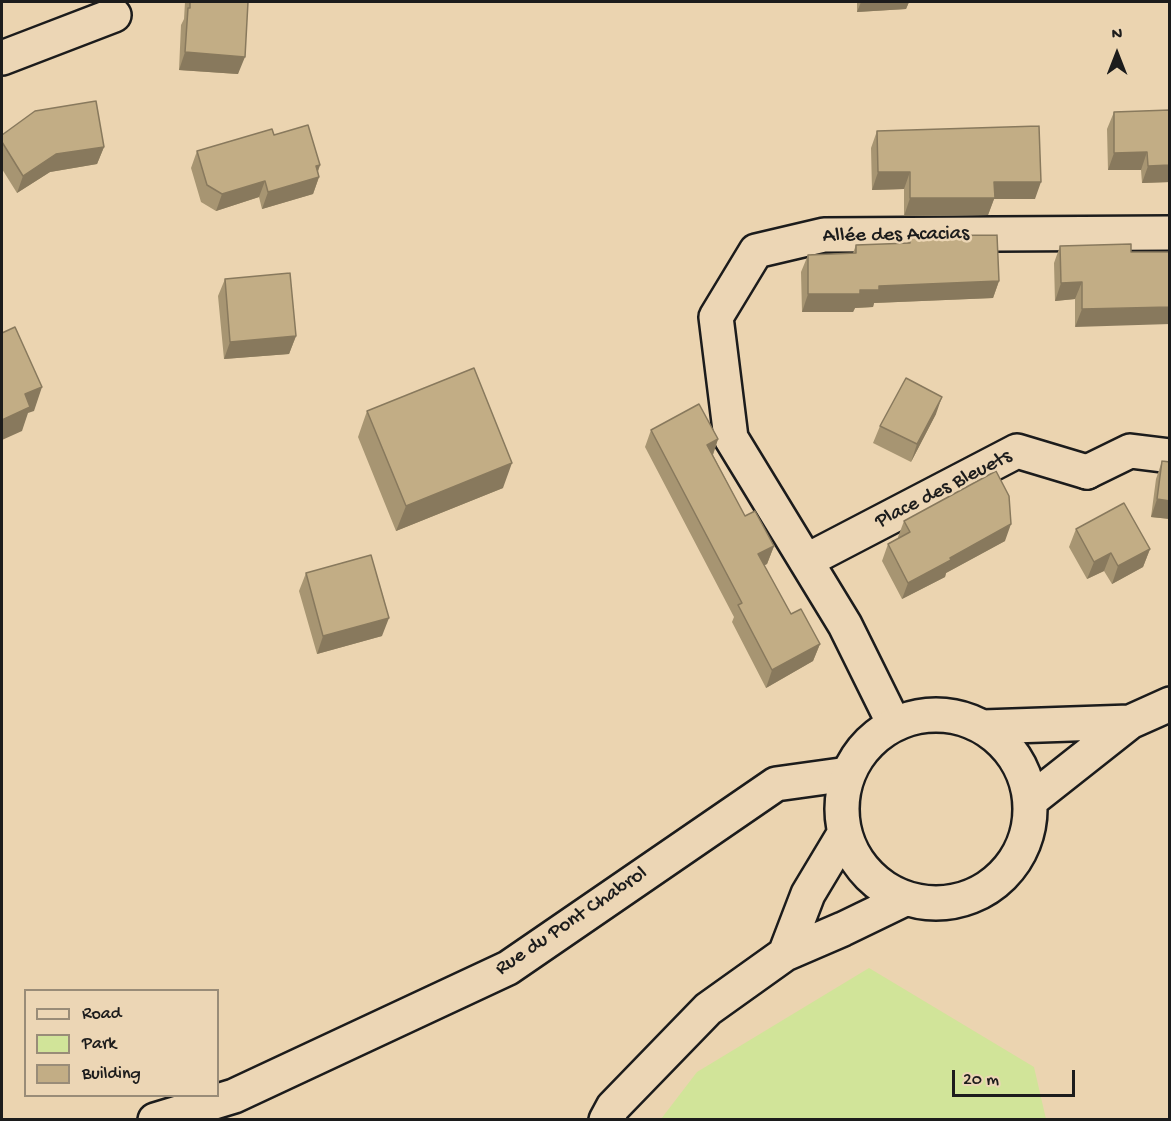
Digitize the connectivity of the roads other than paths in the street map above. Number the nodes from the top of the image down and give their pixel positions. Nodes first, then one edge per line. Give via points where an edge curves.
1 (114, 15) dead end
2 (2, 58) edge
3 (1170, 233) edge
4 (1170, 456) edge
5 (806, 561) junction
6 (1170, 704) edge
7 (1130, 722) junction
8 (894, 724) junction
9 (983, 727) junction
10 (848, 774) junction
11 (1030, 801) junction
12 (844, 834) junction
13 (905, 899) junction
14 (785, 954) junction
15 (155, 1119) edge
16 (606, 1119) edge

1 - 2 street
3 - 5 street, Allée des Acacias via 824,236 756,250 716,317 732,438
4 - 5 street, Place des Bleuets via 1130,451 1087,472 1017,451
5 - 8 street, Allée des Acacias via 845,625
6 - 7 street
7 - 9 street
7 - 11 street
8 - 9 street via 923,716 954,716
8 - 10 street via 874,737
9 - 11 street via 1007,746 1023,771
10 - 12 street via 841,804
10 - 15 street, Rue du Pont Chabrol via 776,784 508,968 234,1096
11 - 13 street via 1028,831 1016,860 995,883 967,898 936,904
12 - 13 street via 857,862 878,884
12 - 14 street via 808,894
13 - 14 street
14 - 16 street via 708,1009 613,1107

